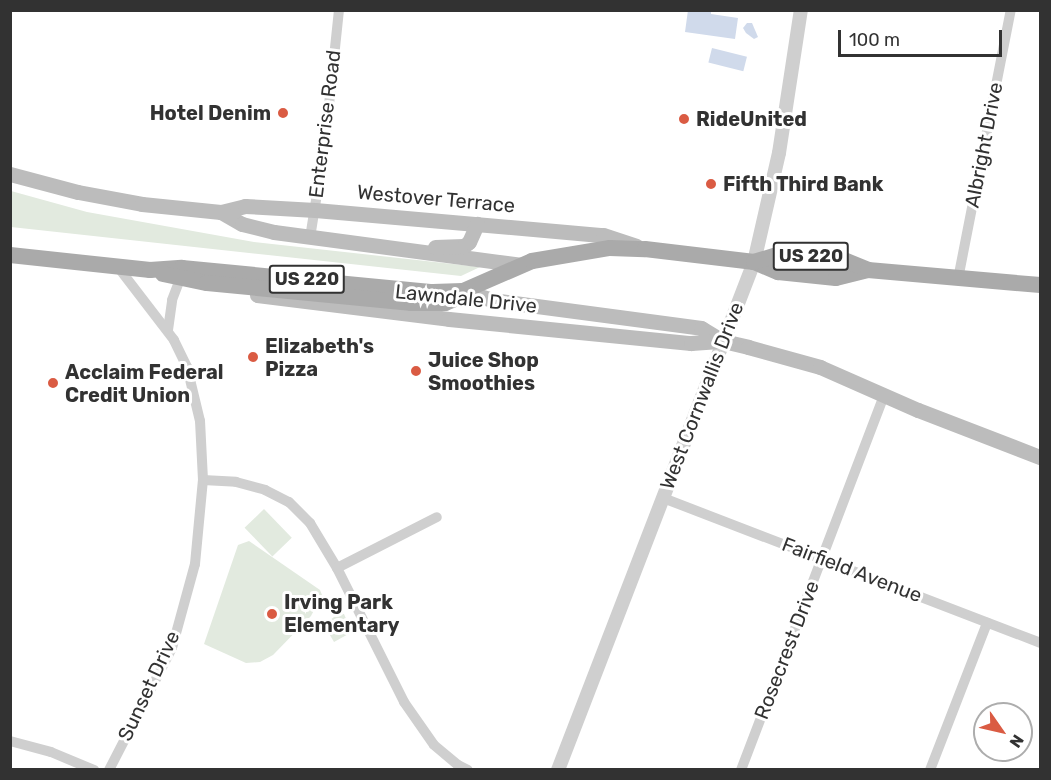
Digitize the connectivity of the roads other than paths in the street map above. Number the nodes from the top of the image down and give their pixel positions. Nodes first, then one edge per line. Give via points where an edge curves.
1 (339, 10) edge
2 (801, 10) edge
3 (1011, 10) edge
4 (10, 174) edge
5 (315, 210) junction
6 (221, 212) junction
7 (477, 224) junction
8 (310, 238) junction
9 (384, 248) junction
10 (645, 249) junction
11 (10, 255) edge
12 (754, 262) junction
13 (520, 265) junction
14 (118, 267) junction
15 (150, 270) junction
16 (180, 279) junction
17 (958, 279) junction
18 (207, 283) junction
19 (1041, 285) edge
20 (463, 291) junction
21 (168, 330) junction
22 (723, 341) junction
23 (884, 395) junction
24 (1041, 457) edge
25 (204, 480) junction
26 (663, 498) junction
27 (437, 517) dead end
28 (822, 558) junction
29 (338, 567) junction
30 (987, 623) junction
31 (1041, 643) edge
32 (10, 741) edge
33 (94, 770) edge
34 (109, 770) edge
35 (468, 770) edge
36 (558, 770) edge
37 (741, 770) edge
38 (930, 770) edge

1 - 5 street, Enterprise Road
2 - 12 street, West Cornwallis Drive via 779,153
3 - 17 street, Albright Drive
4 - 6 main road, Westover Terrace via 108,198
5 - 6 main road, Westover Terrace via 245,206
5 - 7 main road, Westover Terrace
5 - 8 street, Enterprise Road
6 - 8 main road, Westover Terrace via 242,224
7 - 9 main road via 464,246
7 - 10 main road, Westover Terrace via 603,236
8 - 9 main road, Westover Terrace
9 - 13 main road, Westover Terrace
10 - 12 main road, US 220
10 - 13 main road, US 220 via 594,249
11 - 14 main road, US 220
12 - 17 main road, US 220 via 784,253 839,258 868,270
12 - 22 street, West Cornwallis Drive
13 - 20 main road, US 220
14 - 15 main road, US 220
14 - 21 street, Sunset Drive
15 - 16 main road, US 220
15 - 20 main road, US 220 via 182,268 433,292
16 - 18 main road, US 220
16 - 21 street via 171,300
17 - 19 main road, US 220
18 - 20 main road via 434,303 454,299
18 - 22 main road, Lawndale Drive via 263,296 394,313 691,343
20 - 22 main road, Lawndale Drive via 492,300 701,328
21 - 25 street, Sunset Drive via 190,377 204,452
22 - 23 main road, Lawndale Drive via 790,356
22 - 26 street, West Cornwallis Drive
23 - 24 main road, Lawndale Drive
23 - 28 street, Rosecrest Drive
25 - 29 street via 236,482 289,502 310,523
25 - 34 street, Sunset Drive via 195,564 172,648
26 - 28 street, Fairfield Avenue
26 - 36 street, West Cornwallis Drive
27 - 29 street
28 - 30 street, Fairfield Avenue
28 - 37 street, Rosecrest Drive
29 - 35 street via 404,702 434,745
30 - 31 street, Fairfield Avenue
30 - 38 street
32 - 33 street

